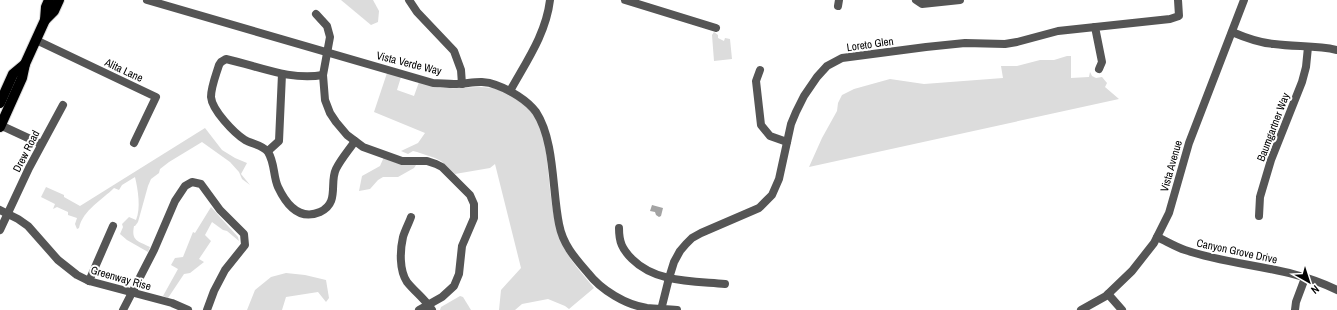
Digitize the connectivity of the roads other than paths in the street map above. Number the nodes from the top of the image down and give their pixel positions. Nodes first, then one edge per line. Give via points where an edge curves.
1 (49, 0) edge
2 (59, 0) edge
3 (147, 0) edge
4 (409, 0) edge
5 (550, 0) edge
6 (625, 0) edge
7 (916, 0) edge
8 (960, 0) edge
9 (1178, 0) edge
10 (1244, 0) edge
11 (316, 14) dead end
12 (45, 20) junction
13 (1095, 27) junction
14 (716, 28) dead end
15 (1232, 32) junction
16 (36, 40) junction
17 (1308, 47) junction
18 (1337, 50) edge
19 (327, 52) junction
20 (24, 64) junction
21 (1099, 69) dead end
22 (760, 70) dead end
23 (282, 74) junction
24 (323, 75) junction
25 (462, 84) junction
26 (510, 91) junction
27 (0, 103) edge
28 (63, 105) dead end
29 (0, 126) edge
30 (355, 141) junction
31 (787, 142) junction
32 (134, 143) dead end
33 (41, 144) junction
34 (268, 151) junction
35 (4, 211) edge
36 (1259, 216) dead end
37 (411, 217) dead end
38 (113, 226) dead end
39 (619, 228) dead end
40 (0, 230) edge
41 (1157, 237) junction
42 (669, 278) junction
43 (1305, 278) junction
44 (90, 281) junction
45 (725, 284) dead end
46 (1337, 290) edge
47 (132, 293) junction
48 (1108, 294) junction
49 (430, 308) edge
50 (661, 309) edge
51 (123, 310) edge
52 (188, 310) edge
53 (207, 310) edge
54 (419, 310) edge
55 (677, 310) edge
56 (1081, 310) edge
57 (1122, 310) edge
58 (1295, 310) edge

1 - 12 main road
2 - 12 main road via 54,11
3 - 19 street, Vista Verde Way
4 - 25 street via 454,51 461,70
5 - 26 street via 541,34
6 - 14 street
7 - 8 street via 922,4
9 - 13 street, Loreto Glen via 1179,16
10 - 15 street, Vista Avenue
11 - 19 street via 326,26 330,38
12 - 16 main road
13 - 21 street via 1102,62
13 - 31 street, Loreto Glen via 1058,31 1005,44 965,43 842,58 827,66 808,90 791,124
15 - 17 street via 1273,44
15 - 41 street, Vista Avenue via 1189,143 1169,213
16 - 20 main road
16 - 32 street, Alita Lane via 156,97
17 - 18 street
17 - 36 street, Baumgartner Way via 1302,82 1271,160 1260,197
19 - 24 street
19 - 25 street, Vista Verde Way via 433,83
20 - 27 main road via 13,74
20 - 29 main road via 22,78
22 - 31 street via 756,81 761,125 770,136
23 - 24 street via 314,77
23 - 34 street via 279,142
23 - 34 street via 226,59 219,64 212,92 211,99 216,110 232,130
24 - 30 street via 325,100 330,113
25 - 26 street, Vista Verde Way via 480,81
26 - 50 street, Vista Verde Way via 535,112 545,131 559,225 567,248 601,287 623,300 646,308
28 - 33 street, Drew Road
29 - 33 street
30 - 34 street via 336,170 334,191 329,205 320,212 305,215 298,213 289,204 278,187 273,160
30 - 49 street via 402,161 427,161 436,164 470,195 474,204 474,218 462,246 460,274 454,286
31 - 42 street, Loreto Glen via 776,186 766,202 692,238 680,251
33 - 35 street, Drew Road
35 - 40 street, Drew Road
35 - 44 street, Greenway Rise via 28,226 58,260 77,275
37 - 49 street via 403,236 401,257 404,276
38 - 44 street
39 - 42 street via 623,247 635,262 652,273
41 - 43 street, Canyon Grove Drive via 1184,250
41 - 48 street, Vista Avenue via 1132,271
42 - 45 street
42 - 50 street, Loreto Glen
43 - 46 street, Canyon Grove Drive
43 - 58 street
44 - 47 street, Greenway Rise
47 - 51 street
47 - 52 street, Greenway Rise via 172,303
47 - 53 street via 175,201 185,186 192,182 201,184 220,210 244,234 246,242 225,270
48 - 56 street, Vista Avenue
48 - 57 street
49 - 54 street
50 - 55 street, Vista Verde Way

